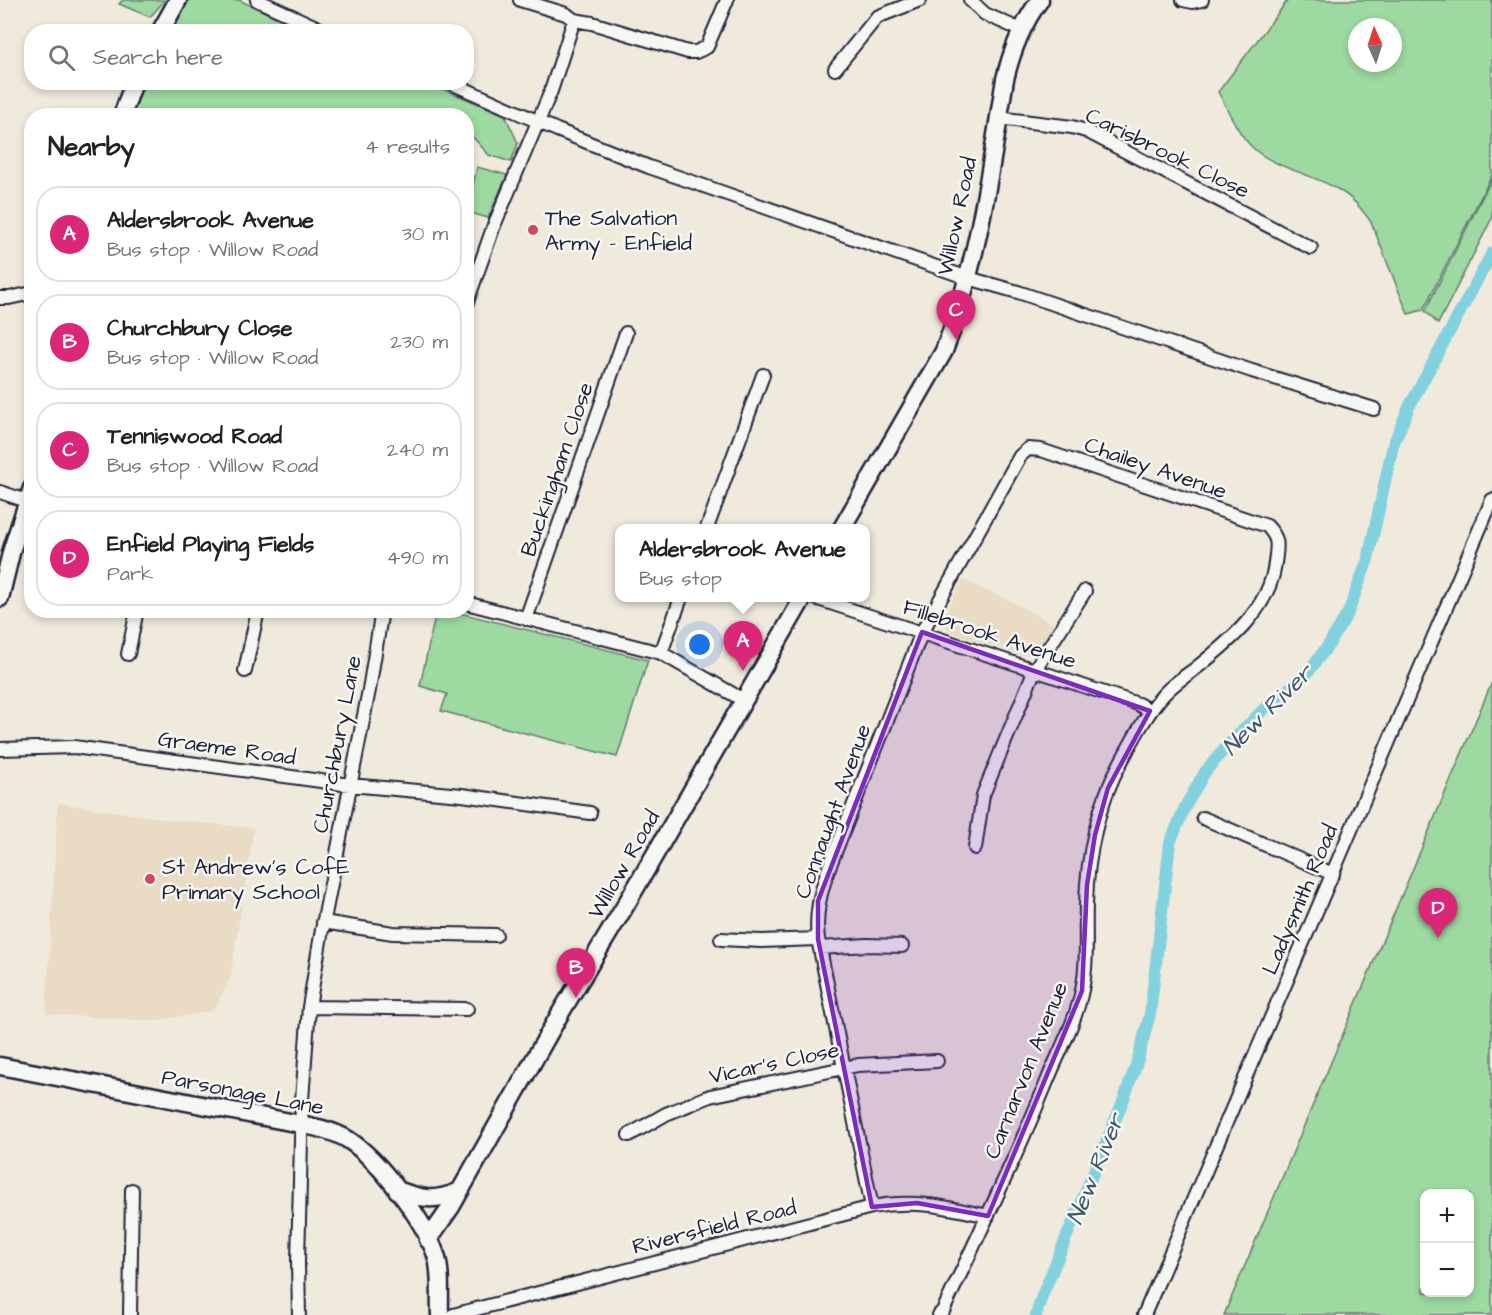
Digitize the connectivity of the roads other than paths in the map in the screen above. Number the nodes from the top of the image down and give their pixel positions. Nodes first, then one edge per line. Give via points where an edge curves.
1 (178, 0) edge
2 (257, 0) edge
3 (520, 0) edge
4 (727, 0) edge
5 (920, 0) edge
6 (970, 0) edge
7 (1040, 0) edge
8 (1183, 0) edge
9 (1202, 0) edge
10 (570, 17) junction
11 (164, 24) edge
12 (310, 24) edge
13 (1021, 30) junction
14 (835, 69) dead end
15 (131, 90) edge
16 (468, 90) edge
17 (125, 108) edge
18 (998, 118) junction
19 (538, 120) junction
20 (1311, 248) dead end
21 (968, 278) junction
22 (474, 282) edge
23 (24, 295) edge
24 (0, 298) edge
25 (626, 333) dead end
26 (763, 375) dead end
27 (1374, 409) dead end
28 (1020, 456) joint
29 (0, 492) edge
30 (24, 494) edge
31 (1492, 500) edge
32 (24, 511) edge
33 (708, 524) edge
34 (844, 524) edge
35 (1276, 536) joint
36 (1085, 591) dead end
37 (0, 598) edge
38 (679, 602) edge
39 (800, 602) edge
40 (830, 602) edge
41 (474, 605) edge
42 (135, 618) edge
43 (256, 618) edge
44 (381, 618) edge
45 (526, 619) junction
46 (922, 632) junction
47 (661, 653) junction
48 (128, 654) dead end
49 (1035, 669) junction
50 (245, 671) dead end
51 (743, 700) junction
52 (1150, 711) junction
53 (0, 749) edge
54 (350, 784) junction
55 (590, 813) dead end
56 (1203, 818) dead end
57 (975, 848) dead end
58 (1333, 874) junction
59 (323, 922) junction
60 (495, 934) dead end
61 (721, 939) dead end
62 (819, 943) junction
63 (902, 946) dead end
64 (309, 1007) junction
65 (467, 1009) dead end
66 (937, 1061) dead end
67 (0, 1066) edge
68 (844, 1067) junction
69 (302, 1125) junction
70 (629, 1135) dead end
71 (132, 1190) dead end
72 (397, 1190) junction
73 (458, 1192) junction
74 (872, 1207) junction
75 (988, 1216) junction
76 (428, 1240) junction
77 (942, 1314) edge
78 (130, 1315) edge
79 (299, 1315) edge
80 (440, 1315) edge
81 (453, 1315) edge
82 (1144, 1315) edge

1 - 11 street
2 - 12 street
3 - 10 street
4 - 10 street via 707,47 688,52
5 - 14 street via 877,17
6 - 13 street via 985,14
7 - 13 street, Willow Road
8 - 9 street
10 - 19 street via 568,43
13 - 18 street, Willow Road via 1010,56
15 - 17 street
16 - 19 street
18 - 20 street, Carisbrook Close via 1086,131
18 - 21 street, Willow Road
19 - 21 street via 649,167
19 - 22 street
21 - 27 street
21 - 34 street, Willow Road via 944,351
23 - 24 street
25 - 45 street, Buckingham Close
26 - 33 street
28 - 35 street, Chailey Avenue via 1028,449 1041,450 1267,526
28 - 46 street, Connaught Avenue
29 - 30 street
31 - 58 street, Ladysmith Road
32 - 37 street
35 - 52 street, Carnarvon Avenue via 1275,568 1258,610 1226,643 1175,683
36 - 49 street
38 - 47 street
39 - 51 street, Willow Road
40 - 46 street, Fillebrook Avenue
41 - 45 street
42 - 48 street
43 - 50 street
44 - 54 street, Churchbury Lane
45 - 47 street
46 - 49 street, Fillebrook Avenue
46 - 62 street, Connaught Avenue via 828,870 818,902
47 - 51 street
49 - 52 street, Fillebrook Avenue
49 - 57 street via 983,795
51 - 73 street, Willow Road
52 - 75 street, Carnarvon Avenue via 1102,804 1090,856 1082,992
53 - 54 street, Graeme Road via 74,747
54 - 55 street, Graeme Road
54 - 59 street, Churchbury Lane
56 - 58 street
58 - 82 street, Ladysmith Road
59 - 60 street via 393,933
59 - 64 street, Churchbury Lane
61 - 62 street
62 - 63 street
62 - 68 street, Connaught Avenue
64 - 65 street
64 - 69 street, Churchbury Lane
66 - 68 street, Vicar's Close
67 - 69 street, Parsonage Lane
68 - 70 street, Vicar's Close via 710,1096
68 - 74 street, Connaught Avenue
69 - 72 street, Parsonage Lane via 347,1139 373,1159
69 - 79 street, Churchbury Lane
71 - 78 street
72 - 73 street via 437,1199
72 - 76 street, Parsonage Lane
73 - 76 street, Willow Road
74 - 75 street, Riversfield Road via 917,1203
74 - 81 street, Riversfield Road
75 - 77 street, Carnarvon Avenue
76 - 80 street via 437,1262

